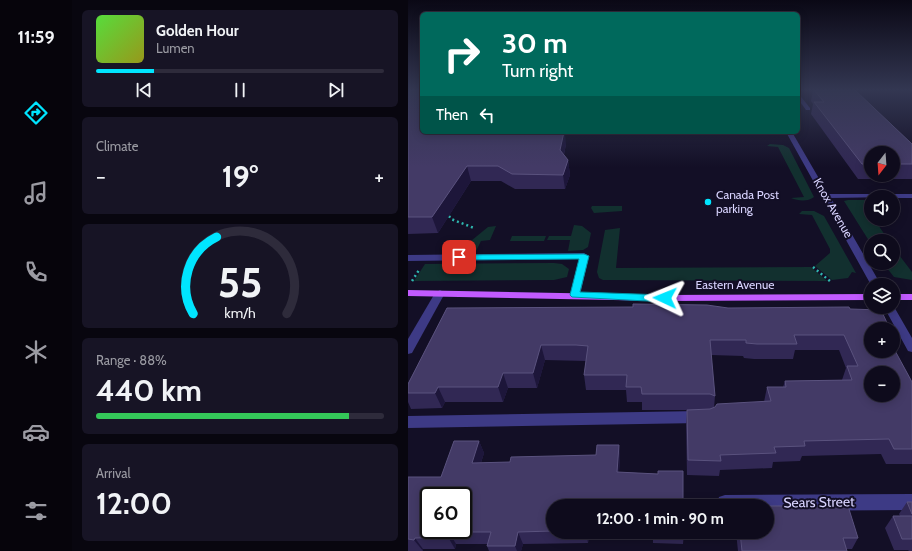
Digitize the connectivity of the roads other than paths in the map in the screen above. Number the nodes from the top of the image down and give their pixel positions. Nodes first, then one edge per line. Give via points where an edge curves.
1 (790, 134) edge
2 (826, 196) junction
3 (912, 196) edge
4 (408, 258) edge
5 (872, 278) edge
6 (409, 288) edge
7 (440, 293) junction
8 (575, 295) junction
9 (864, 297) edge
10 (900, 297) edge
11 (912, 297) edge
12 (893, 314) edge
13 (912, 348) edge
14 (408, 350) edge
15 (708, 417) edge
16 (408, 422) edge
17 (912, 502) edge
18 (774, 503) edge

1 - 2 street, Knox Avenue
2 - 3 street
2 - 5 street, Knox Avenue
4 - 8 street via 584,256
6 - 7 main road, Eastern Avenue
7 - 8 main road, Eastern Avenue
7 - 14 street
8 - 9 main road, Eastern Avenue via 665,298
10 - 11 main road
12 - 13 street
15 - 16 street
17 - 18 street, Sears Street

